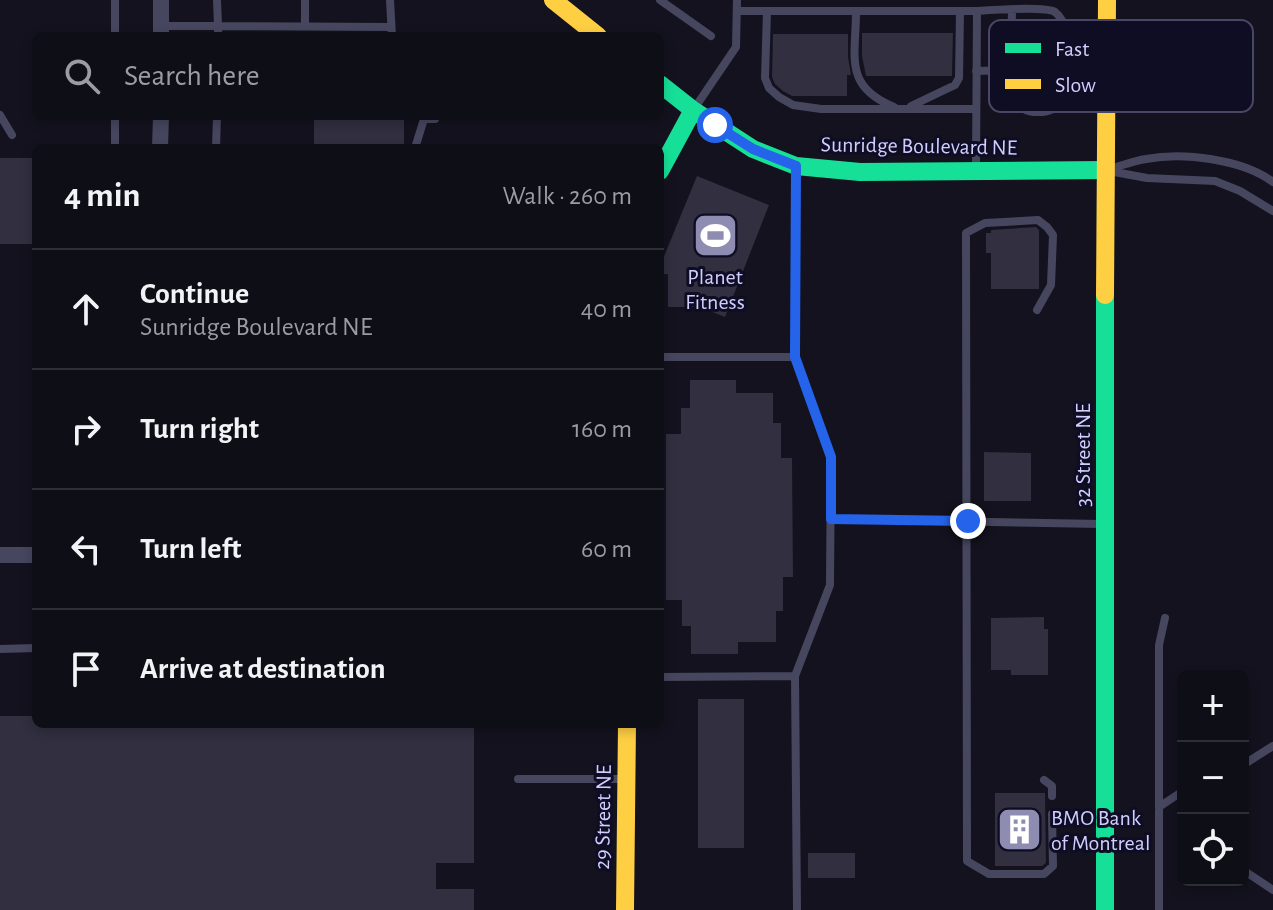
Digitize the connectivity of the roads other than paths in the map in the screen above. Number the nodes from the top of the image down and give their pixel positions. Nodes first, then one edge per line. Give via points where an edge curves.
1 (115, 0) edge
2 (161, 0) edge
3 (217, 0) edge
4 (305, 0) edge
5 (390, 0) edge
6 (553, 0) edge
7 (660, 0) edge
8 (1107, 0) edge
9 (736, 3) edge
10 (1012, 10) junction
11 (767, 11) junction
12 (856, 11) junction
13 (960, 11) junction
14 (977, 11) junction
15 (1012, 20) edge
16 (1061, 20) edge
17 (1107, 20) edge
18 (218, 26) junction
19 (305, 26) junction
20 (162, 31) edge
21 (392, 31) edge
22 (115, 32) edge
23 (218, 32) edge
24 (593, 32) edge
25 (711, 36) dead end
26 (976, 71) junction
27 (989, 71) edge
28 (664, 87) edge
29 (897, 108) junction
30 (976, 109) junction
31 (693, 110) junction
32 (1106, 112) edge
33 (0, 115) edge
34 (115, 120) edge
35 (161, 120) edge
36 (217, 120) edge
37 (424, 120) edge
38 (12, 135) dead end
39 (115, 144) edge
40 (160, 144) edge
41 (216, 144) edge
42 (416, 144) edge
43 (664, 164) edge
44 (796, 166) junction
45 (1105, 170) junction
46 (976, 171) junction
47 (1273, 182) edge
48 (1273, 211) edge
49 (1037, 310) dead end
50 (664, 357) edge
51 (795, 357) junction
52 (831, 519) junction
53 (968, 521) junction
54 (1106, 524) junction
55 (0, 555) edge
56 (32, 555) edge
57 (1165, 618) dead end
58 (32, 648) edge
59 (0, 649) edge
60 (795, 676) junction
61 (664, 677) edge
62 (627, 728) edge
63 (1273, 746) edge
64 (1249, 761) edge
65 (518, 779) dead end
66 (626, 779) junction
67 (1044, 780) dead end
68 (1177, 795) edge
69 (1052, 796) dead end
70 (1159, 807) junction
71 (1052, 814) dead end
72 (1249, 874) edge
73 (1273, 890) edge
74 (625, 910) edge
75 (797, 910) edge
76 (1105, 910) edge
77 (1159, 910) edge

1 - 22 lane
2 - 20 street
3 - 18 lane
4 - 19 lane
5 - 21 lane
6 - 24 street
7 - 25 lane
8 - 17 street, 32 Street NE
9 - 11 lane
9 - 31 lane via 736,47
10 - 14 lane
10 - 15 lane
10 - 16 lane via 1051,10
11 - 12 lane
11 - 29 lane via 765,78 779,97 821,109
12 - 13 lane
12 - 29 lane via 856,77 866,90
13 - 14 lane
13 - 29 lane via 955,85 913,106
14 - 26 lane
18 - 19 lane
18 - 20 lane
18 - 23 lane
19 - 21 lane
26 - 27 lane
26 - 30 lane
28 - 31 street, Sunridge Boulevard NE
29 - 30 lane
30 - 46 lane
31 - 43 street
31 - 44 street, Sunridge Boulevard NE via 753,149
32 - 45 street, 32 Street NE
33 - 38 lane
34 - 39 lane
35 - 40 street
36 - 41 lane
37 - 42 lane
44 - 46 street, Sunridge Boulevard NE via 860,172
44 - 51 lane
45 - 46 street, Sunridge Boulevard NE
45 - 47 lane via 1147,158 1217,159
45 - 48 lane via 1215,181
45 - 54 street, 32 Street NE
49 - 53 lane via 1051,285 1053,235 1047,227 1038,220 985,223 966,233
50 - 51 lane
51 - 52 lane via 831,457
52 - 53 lane
52 - 60 lane via 830,585
53 - 54 lane
53 - 71 lane via 967,861 989,874 1044,874 1053,866
54 - 76 street, 32 Street NE
55 - 56 street
57 - 70 lane via 1159,645
58 - 59 lane
60 - 61 lane
60 - 75 lane
62 - 66 street, 29 Street NE
63 - 64 lane
65 - 66 lane
66 - 74 street, 29 Street NE
67 - 69 lane via 1052,786
68 - 70 lane
70 - 77 lane
72 - 73 lane

